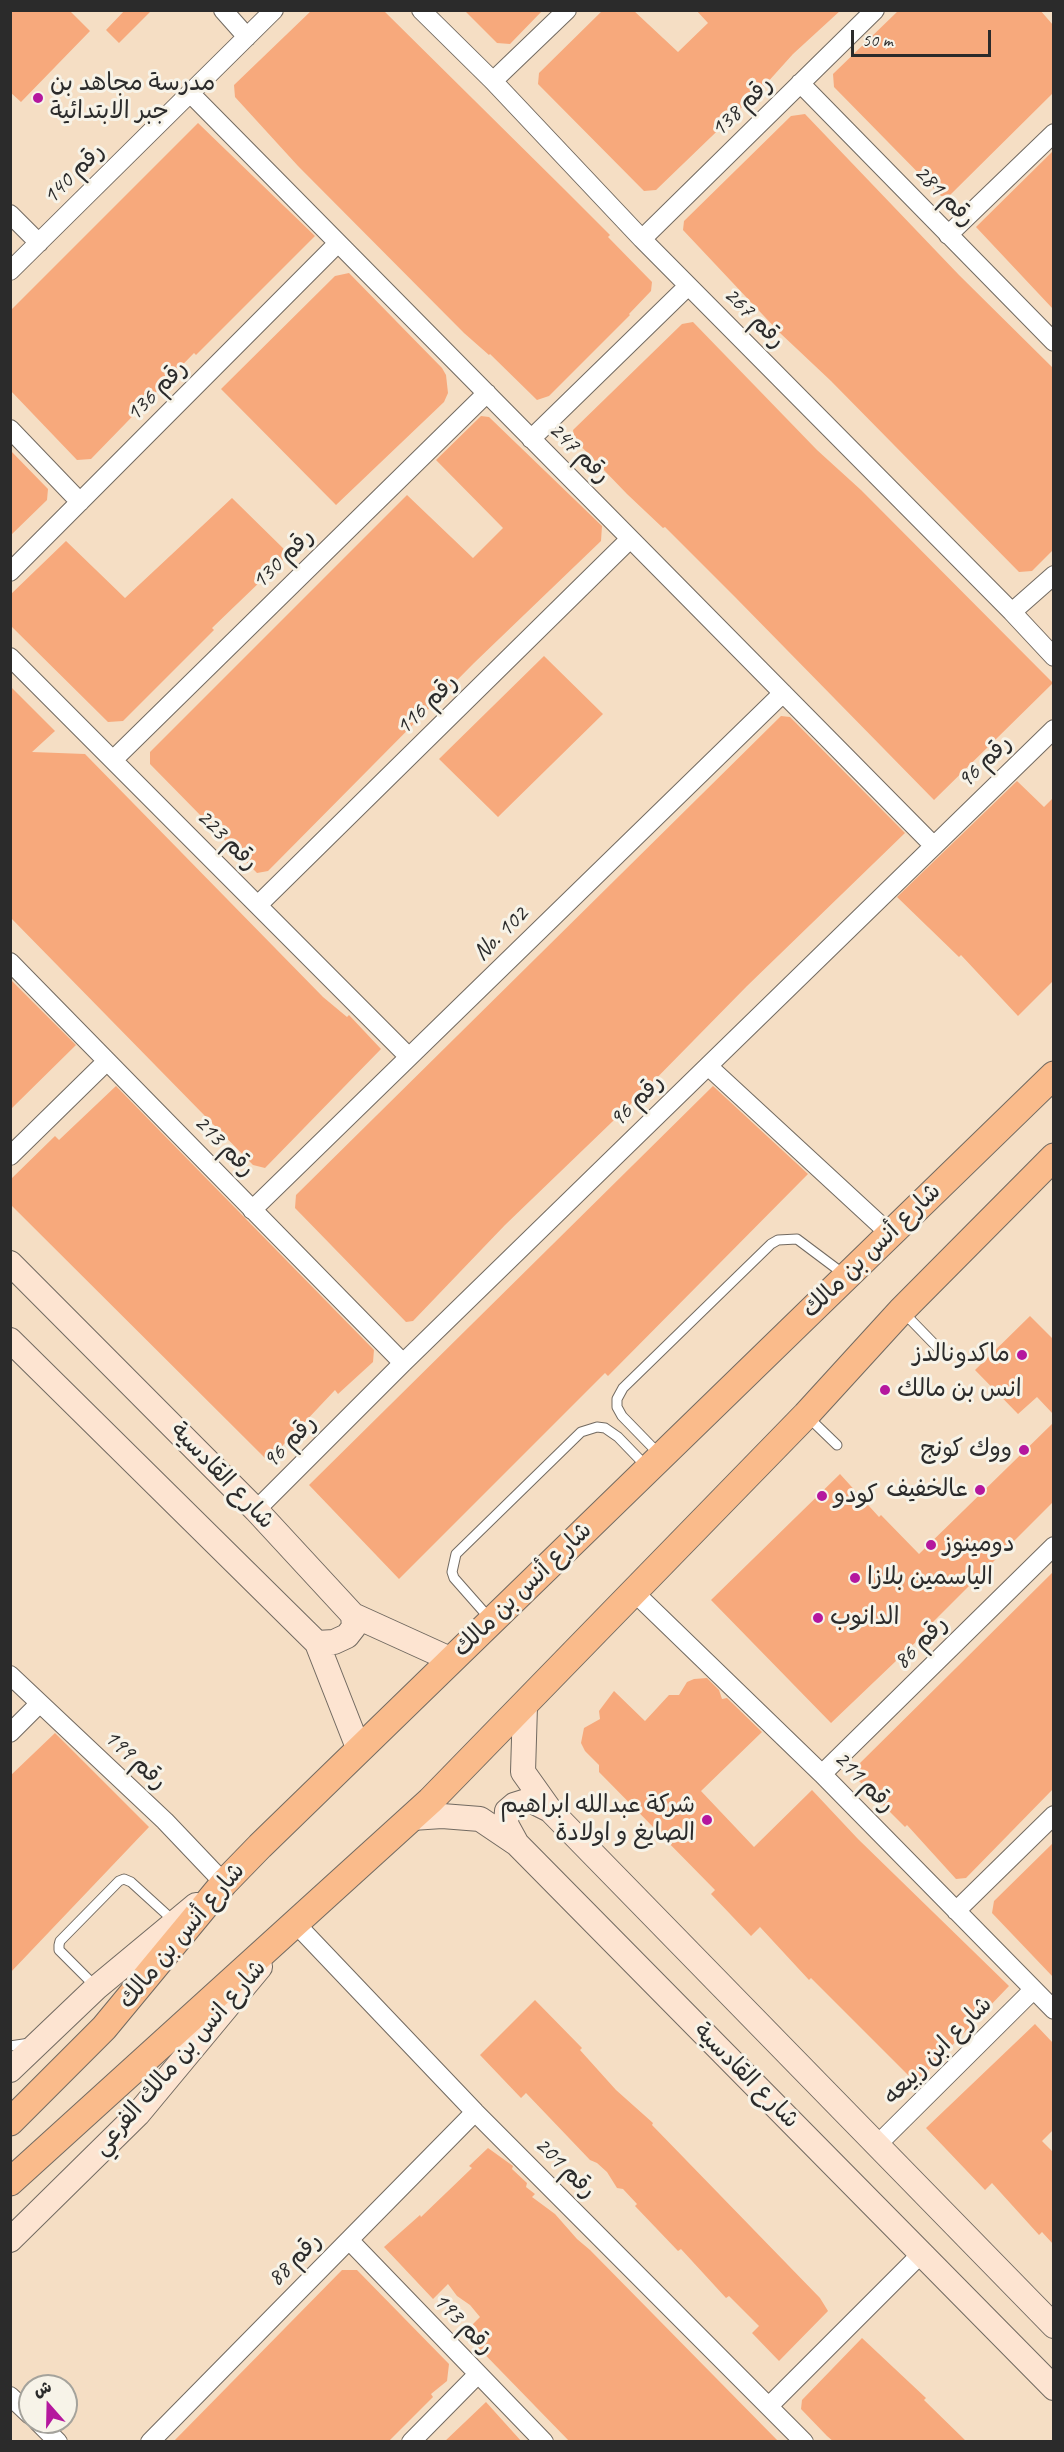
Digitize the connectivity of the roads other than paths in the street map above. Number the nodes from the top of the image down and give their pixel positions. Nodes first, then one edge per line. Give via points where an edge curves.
1 (223, 10) edge
2 (274, 10) edge
3 (421, 10) edge
4 (567, 10) edge
5 (875, 10) edge
6 (247, 37) junction
7 (493, 81) junction
8 (800, 83) junction
9 (190, 93) junction
10 (1053, 133) edge
11 (10, 214) edge
12 (948, 235) junction
13 (642, 239) junction
14 (39, 243) junction
15 (338, 243) junction
16 (10, 271) edge
17 (688, 286) junction
18 (1053, 342) edge
19 (487, 393) junction
20 (10, 429) edge
21 (531, 439) junction
22 (80, 502) junction
23 (630, 539) junction
24 (10, 572) edge
25 (1053, 575) edge
26 (1012, 612) junction
27 (10, 657) edge
28 (1053, 657) edge
29 (783, 693) junction
30 (1053, 729) edge
31 (113, 760) junction
32 (934, 846) junction
33 (258, 905) junction
34 (10, 962) edge
35 (409, 1057) junction
36 (1053, 1059) edge
37 (107, 1061) junction
38 (708, 1066) junction
39 (1053, 1075) edge
40 (10, 1156) edge
41 (1053, 1157) edge
42 (252, 1210) junction
43 (890, 1234) junction
44 (10, 1263) edge
45 (847, 1276) junction
46 (901, 1311) junction
47 (10, 1340) edge
48 (940, 1350) dead end
49 (403, 1363) junction
50 (806, 1415) junction
51 (837, 1445) dead end
52 (654, 1461) junction
53 (256, 1510) junction
54 (1053, 1545) edge
55 (635, 1593) junction
56 (353, 1615) junction
57 (492, 1621) junction
58 (317, 1643) junction
59 (452, 1660) junction
60 (10, 1675) edge
61 (39, 1704) junction
62 (525, 1706) junction
63 (10, 1733) edge
64 (359, 1750) junction
65 (822, 1774) junction
66 (550, 1810) junction
67 (1053, 1815) edge
68 (412, 1818) junction
69 (517, 1844) junction
70 (224, 1883) junction
71 (956, 1911) junction
72 (175, 1923) junction
73 (296, 1924) junction
74 (96, 1988) junction
75 (1033, 1990) junction
76 (1053, 2010) edge
77 (39, 2042) junction
78 (10, 2046) edge
79 (10, 2070) edge
80 (475, 2112) junction
81 (10, 2122) edge
82 (877, 2145) junction
83 (10, 2182) edge
84 (10, 2240) edge
85 (348, 2240) junction
86 (921, 2254) junction
87 (1053, 2326) edge
88 (478, 2374) junction
89 (1053, 2388) edge
90 (769, 2406) junction
91 (150, 2442) edge
92 (411, 2442) edge
93 (544, 2442) edge
94 (804, 2442) edge

1 - 6 street
2 - 6 street, رقم 140
3 - 7 street, رقم 267
4 - 7 street
5 - 8 street, رقم 138
6 - 9 street, رقم 140
7 - 13 street, رقم 267
8 - 12 street, رقم 281
8 - 13 street, رقم 138
9 - 14 street, رقم 140
9 - 15 street, رقم 247
10 - 12 street
11 - 14 street
12 - 18 street, رقم 281
13 - 17 street, رقم 267
14 - 16 street, رقم 140
15 - 19 street, رقم 247
15 - 22 street, رقم 136
17 - 21 street
17 - 26 street, رقم 267
19 - 21 street, رقم 247
19 - 31 street, رقم 130
20 - 22 street
21 - 23 street, رقم 247
22 - 24 street, رقم 136
23 - 29 street, رقم 247
23 - 33 street, رقم 116
25 - 26 street
26 - 28 street, رقم 267
27 - 31 street, رقم 223
29 - 32 street, رقم 247
29 - 35 street, No. 102
30 - 32 street, رقم 96
31 - 33 street, رقم 223
32 - 38 street, رقم 96
33 - 35 street, رقم 223
34 - 37 street, رقم 213
35 - 42 street, No. 102
36 - 43 street
37 - 40 street
37 - 42 street, رقم 213
38 - 43 street
38 - 49 street, رقم 96
39 - 43 main road, شارع أنس بن مالك
41 - 46 main road
42 - 49 street, رقم 213
43 - 45 main road, شارع أنس بن مالك
44 - 53 street, شارع القادسية
45 - 52 main road, شارع أنس بن مالك
45 - 52 lane via 796,1239 771,1244 623,1388 617,1399 622,1416
46 - 48 lane
46 - 50 main road
47 - 58 street, شارع القادسية
49 - 53 street, رقم 96
50 - 51 lane
50 - 55 main road
52 - 57 main road, شارع أنس بن مالك
52 - 57 lane via 605,1428 581,1432 456,1554 454,1578
53 - 56 street, شارع القادسية
54 - 65 street, رقم 86
55 - 62 main road
55 - 65 street, رقم 211
56 - 58 street via 354,1627 347,1636
56 - 59 street, شارع القادسية
57 - 59 main road, شارع أنس بن مالك
58 - 64 street, شارع القادسية
59 - 64 main road, شارع أنس بن مالك
60 - 61 street, رقم 199
61 - 63 street
61 - 70 street, رقم 199 via 165,1821
62 - 66 street, شارع القادسية via 523,1772
62 - 68 main road
64 - 70 main road, شارع أنس بن مالك
65 - 71 street, رقم 211
66 - 69 street via 530,1800 507,1811 506,1824
66 - 82 street, شارع القادسية
67 - 71 street
68 - 69 street, شارع القادسية via 480,1819
68 - 73 main road
69 - 86 street, شارع القادسية
70 - 72 street
70 - 81 main road, شارع أنس بن مالك via 104,2028
71 - 75 street, رقم 211
72 - 74 street
72 - 74 lane via 131,1882 119,1881 59,1945 59,1950
73 - 80 street, رقم 201
73 - 83 main road
73 - 84 street, شارع انس بن مالك الفرعي via 138,2114
74 - 77 street
75 - 76 street, رقم 211
75 - 82 street, شارع ابن ربيعه
77 - 78 lane
77 - 79 street
80 - 85 street, رقم 88
80 - 90 street, رقم 201
82 - 87 street, شارع القادسية
85 - 88 street, رقم 193
85 - 91 street, رقم 88
86 - 89 street, شارع القادسية
86 - 90 street
88 - 92 street
88 - 93 street, رقم 193
90 - 94 street, رقم 201

